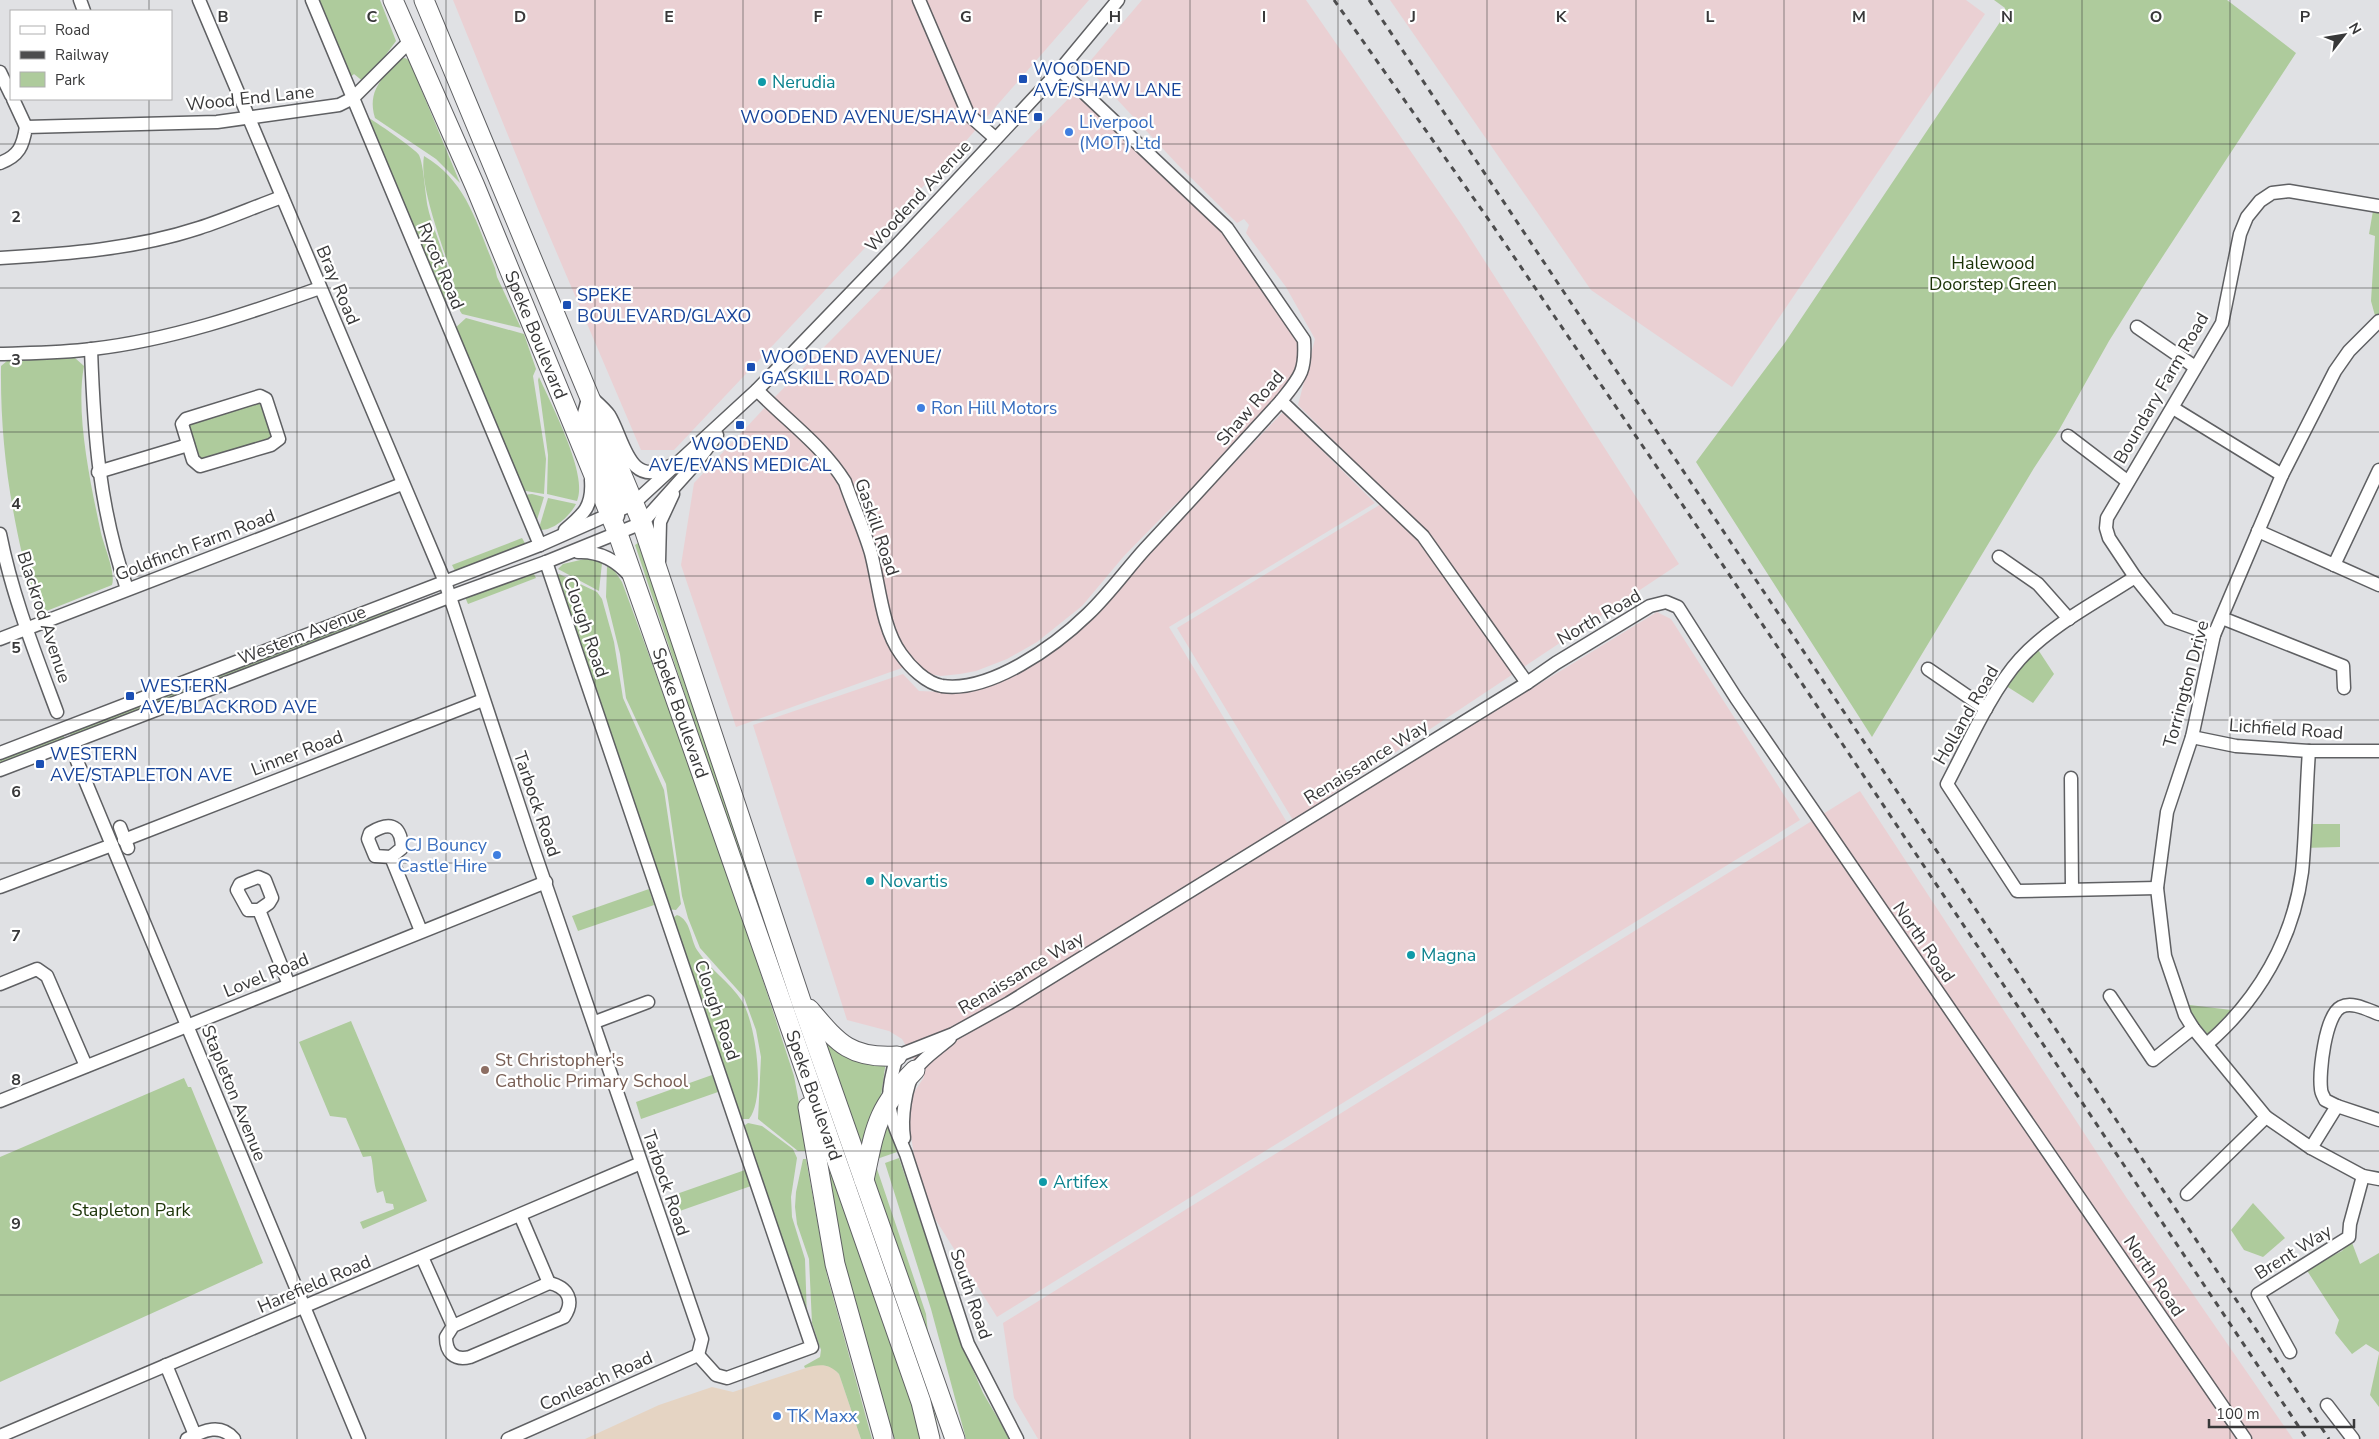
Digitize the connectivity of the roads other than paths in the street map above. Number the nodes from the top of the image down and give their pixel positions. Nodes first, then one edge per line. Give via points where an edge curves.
1 (199, 0) edge
2 (312, 0) edge
3 (393, 0) edge
4 (424, 0) edge
5 (1118, 0) edge
6 (925, 2) edge
7 (437, 31) junction
8 (410, 41) junction
9 (1060, 70) junction
10 (0, 72) edge
11 (10, 93) edge
12 (353, 98) junction
13 (13, 100) edge
14 (248, 117) junction
15 (26, 127) junction
16 (995, 138) junction
17 (0, 163) edge
18 (282, 197) junction
19 (2379, 206) edge
20 (0, 258) edge
21 (320, 288) junction
22 (2379, 321) edge
23 (2136, 327) dead end
24 (91, 349) junction
25 (0, 354) edge
26 (2195, 367) junction
27 (757, 390) junction
28 (589, 396) junction
29 (1281, 401) junction
30 (2173, 408) junction
31 (737, 409) junction
32 (2068, 436) dead end
33 (188, 445) junction
34 (680, 460) junction
35 (695, 464) junction
36 (591, 469) junction
37 (2379, 470) edge
38 (98, 472) junction
39 (2282, 476) junction
40 (2127, 482) junction
41 (402, 484) junction
42 (620, 509) junction
43 (630, 528) junction
44 (2258, 531) junction
45 (0, 534) edge
46 (546, 543) junction
47 (570, 553) junction
48 (1999, 557) dead end
49 (546, 562) junction
50 (2334, 565) junction
51 (2136, 577) junction
52 (445, 582) junction
53 (634, 582) junction
54 (662, 582) junction
55 (2379, 585) edge
56 (127, 589) junction
57 (449, 597) junction
58 (2222, 618) junction
59 (2069, 619) junction
60 (26, 629) junction
61 (2214, 635) junction
62 (0, 639) edge
63 (657, 649) junction
64 (1928, 669) dead end
65 (1528, 684) junction
66 (941, 686) joint
67 (2344, 688) dead end
68 (483, 700) junction
69 (1986, 709) junction
70 (57, 712) dead end
71 (2192, 737) junction
72 (2309, 751) junction
73 (2379, 751) edge
74 (0, 753) edge
75 (77, 761) dead end
76 (0, 770) edge
77 (2071, 778) dead end
78 (120, 827) dead end
79 (112, 845) junction
80 (391, 857) dead end
81 (546, 882) junction
82 (0, 887) edge
83 (2072, 888) junction
84 (2157, 888) junction
85 (259, 910) dead end
86 (421, 931) junction
87 (0, 984) edge
88 (289, 985) junction
89 (2110, 996) dead end
90 (802, 1001) junction
91 (648, 1002) dead end
92 (2379, 1014) edge
93 (594, 1022) junction
94 (188, 1027) junction
95 (2193, 1028) junction
96 (953, 1034) junction
97 (2207, 1044) junction
98 (897, 1056) junction
99 (801, 1064) junction
100 (86, 1066) junction
101 (915, 1070) junction
102 (0, 1101) edge
103 (887, 1101) junction
104 (2337, 1106) junction
105 (2266, 1117) junction
106 (2379, 1120) edge
107 (2311, 1148) junction
108 (906, 1154) junction
109 (640, 1163) junction
110 (2364, 1176) junction
111 (864, 1180) junction
112 (2379, 1180) edge
113 (2187, 1194) dead end
114 (520, 1215) junction
115 (422, 1257) junction
116 (549, 1283) junction
117 (303, 1307) junction
118 (453, 1326) junction
119 (2290, 1352) dead end
120 (698, 1355) junction
121 (166, 1365) junction
122 (2327, 1405) dead end
123 (0, 1436) edge
124 (191, 1437) edge
125 (954, 1437) edge
126 (234, 1439) edge
127 (359, 1439) edge
128 (508, 1439) edge
129 (884, 1439) edge
130 (930, 1439) edge
131 (1017, 1439) edge
132 (2244, 1439) edge
133 (2353, 1439) edge

1 - 14 street, Bray Road
2 - 12 street, Rycot Road
3 - 8 highway, Speke Boulevard
4 - 7 highway, Speke Boulevard
5 - 9 street, Woodend Avenue
6 - 16 street via 968,114
7 - 8 highway
7 - 28 highway, Speke Boulevard
8 - 12 street, Wood End Lane
8 - 36 highway, Speke Boulevard via 475,186
9 - 16 street, Woodend Avenue
9 - 29 street, Shaw Road via 1227,228 1304,340 1301,377
10 - 11 street
12 - 14 street, Wood End Lane via 339,105
12 - 46 street, Rycot Road
13 - 15 street
14 - 15 street, Wood End Lane via 217,122
14 - 18 street, Bray Road
15 - 17 street via 19,151
16 - 27 street, Woodend Avenue
18 - 20 street via 199,228 136,244 74,254
18 - 21 street, Bray Road
19 - 26 street, Boundary Farm Road via 2289,191 2272,193 2260,201 2247,217 2240,234 2222,323
21 - 24 street via 212,324 154,339
21 - 41 street, Bray Road
22 - 39 street, Torrington Drive via 2348,351 2334,371
23 - 26 street
24 - 25 street
24 - 38 street
26 - 30 street, Boundary Farm Road
27 - 31 street, Woodend Avenue
27 - 66 street, Gaskill Road via 838,472 870,553 889,629 900,654 922,677
28 - 34 street via 608,414 630,460 640,470 660,472
28 - 42 highway, Speke Boulevard
29 - 65 street via 1423,536
29 - 66 street, Shaw Road via 1088,614 1044,650 1012,668 972,684
30 - 39 street
30 - 40 street, Boundary Farm Road
31 - 34 street, Woodend Avenue
31 - 35 street, Woodend Avenue
32 - 40 street
33 - 33 street via 182,424 186,419 260,396 266,399 279,439 271,445 200,466 193,460
33 - 38 street
34 - 42 street, Woodend Avenue
35 - 43 street, Woodend Avenue
35 - 54 street via 670,498 660,522
36 - 42 highway, Speke Boulevard
36 - 46 street via 592,497 588,507
37 - 50 street
38 - 56 street via 109,533
39 - 44 street, Torrington Drive
40 - 51 street, Boundary Farm Road via 2106,518 2106,528 2109,538
41 - 52 street, Bray Road
41 - 56 street, Goldfinch Farm Road
42 - 43 highway, Speke Boulevard
42 - 43 highway, Speke Boulevard
42 - 46 street, Western Avenue
43 - 47 street, Western Avenue
43 - 53 highway, Speke Boulevard
43 - 54 highway, Speke Boulevard
43 - 63 street via 630,541 662,634
44 - 50 street
44 - 58 street, Torrington Drive
45 - 60 street, Blackrod Avenue
46 - 52 street, Western Avenue
47 - 49 street, Western Avenue
47 - 53 street via 598,553 624,570
48 - 59 street via 2038,584
49 - 57 street, Western Avenue
49 - 120 street, Clough Road via 812,1348 727,1378 716,1375
50 - 55 street
51 - 59 street, Holland Road
51 - 61 street, Boundary Farm Road via 2169,619
52 - 57 street, Bray Road
52 - 74 street, Western Avenue
53 - 63 highway, Speke Boulevard
54 - 90 highway, Speke Boulevard
56 - 60 street, Goldfinch Farm Road
57 - 68 street, Tarbock Road
57 - 76 street, Western Avenue
58 - 61 street, Torrington Drive
58 - 67 street via 2343,666
59 - 69 street, Holland Road via 2018,661
60 - 62 street, Goldfinch Farm Road
60 - 70 street, Blackrod Avenue
61 - 71 street, Torrington Drive
63 - 99 highway, Speke Boulevard
64 - 69 street
65 - 96 street, Renaissance Way via 1016,999
65 - 132 street, North Road via 1564,658 1650,606 1666,602 1678,607 1741,706
68 - 78 street, Linner Road via 126,844
68 - 81 street, Tarbock Road
69 - 83 street, Holland Road via 1947,784 2017,891
71 - 72 street, Lichfield Road via 2236,746
71 - 84 street, Torrington Drive via 2167,812
72 - 73 street, Lichfield Road
72 - 97 street via 2302,873 2291,917 2275,962 2254,994 2229,1025
75 - 79 street, Stapleton Avenue
77 - 83 street
79 - 82 street
79 - 94 street, Stapleton Avenue
80 - 86 street
81 - 86 street, Lovel Road
81 - 93 street, Tarbock Road
83 - 84 street, Holland Road
84 - 95 street, Torrington Drive via 2165,956 2185,1016
85 - 88 street
86 - 88 street, Lovel Road
87 - 100 street via 36,969 47,976
88 - 94 street, Lovel Road
89 - 95 street via 2153,1060
90 - 98 highway via 830,1033 854,1052 877,1057
90 - 111 highway, Speke Boulevard
91 - 93 street
92 - 104 street via 2352,1005 2341,1007 2334,1013 2323,1046 2321,1090 2325,1100
93 - 109 street, Tarbock Road
94 - 100 street, Lovel Road
94 - 117 street, Stapleton Avenue
95 - 97 street, Torrington Drive
96 - 98 street, Renaissance Way
96 - 101 street, South Road
97 - 105 street, Torrington Drive
98 - 103 street, South Road
99 - 129 highway via 835,1264
99 - 130 highway, Speke Boulevard via 921,1402
100 - 102 street, Lovel Road
101 - 103 highway
101 - 108 street, South Road via 902,1123
103 - 108 street, South Road
103 - 111 highway via 876,1124
104 - 106 street
104 - 107 street
105 - 107 street, Torrington Drive
105 - 113 street
107 - 110 street, Torrington Drive
108 - 131 street, South Road via 968,1344
109 - 114 street, Harefield Road
109 - 120 street, Tarbock Road via 702,1339
110 - 112 street, Torrington Drive
110 - 119 street, Brent Way via 2349,1237 2258,1294
111 - 125 highway, Speke Boulevard
114 - 115 street, Harefield Road
114 - 116 street
115 - 117 street, Harefield Road
115 - 118 street
116 - 118 street
116 - 118 street via 565,1290 569,1296 570,1309 564,1317 462,1359 454,1356 446,1344 446,1337
117 - 121 street, Harefield Road
117 - 127 street, Stapleton Avenue
120 - 128 street, Conleach Road
121 - 123 street, Harefield Road
121 - 124 street
122 - 133 street
124 - 126 street via 217,1429 224,1430

